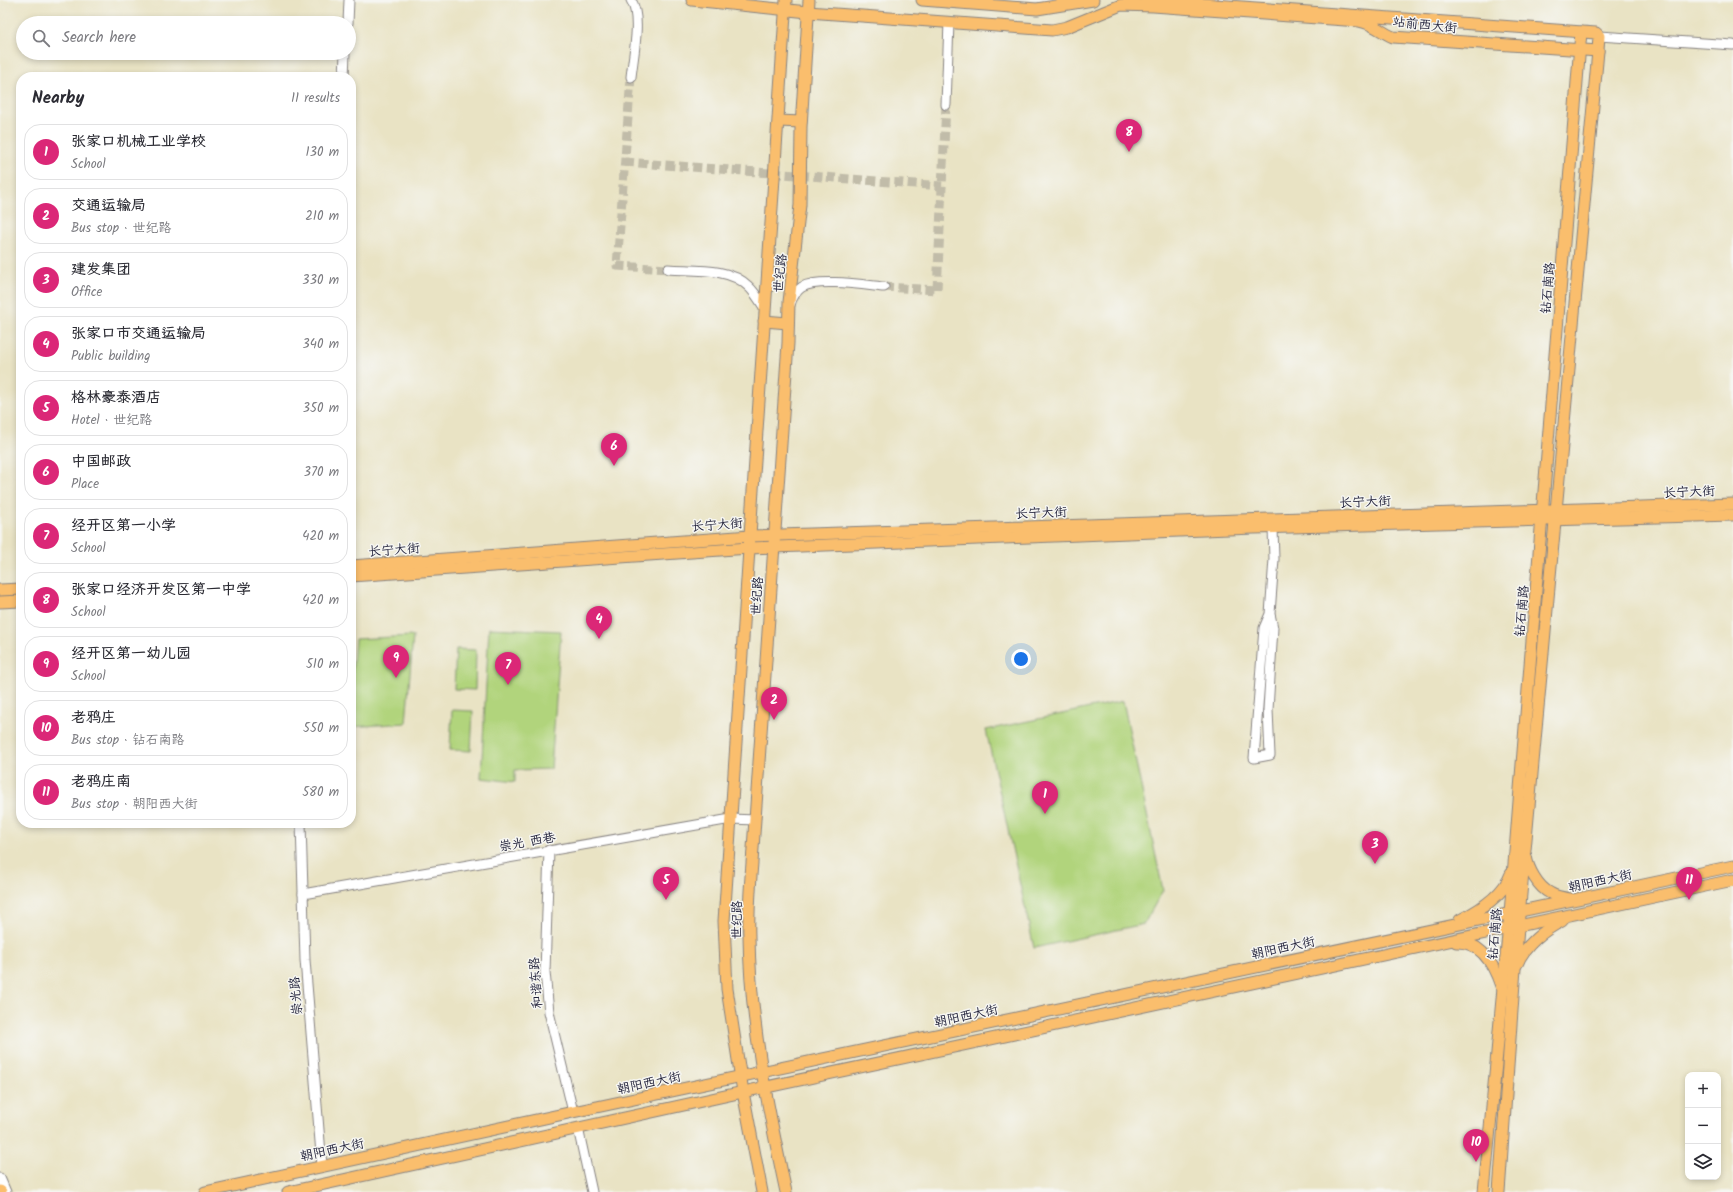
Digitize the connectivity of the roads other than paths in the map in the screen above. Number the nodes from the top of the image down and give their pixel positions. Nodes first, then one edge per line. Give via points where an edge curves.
1 (349, 0) edge
2 (631, 0) edge
3 (692, 0) edge
4 (809, 0) edge
5 (922, 0) edge
6 (1093, 0) edge
7 (1151, 2) edge
8 (786, 5) edge
9 (808, 12) junction
10 (348, 16) edge
11 (949, 22) junction
12 (1581, 32) junction
13 (1599, 36) junction
14 (1733, 45) edge
15 (1580, 50) junction
16 (1598, 51) junction
17 (345, 60) edge
18 (344, 72) edge
19 (631, 77) tunnel mouth
20 (946, 105) tunnel mouth
21 (779, 120) junction
22 (801, 122) junction
23 (668, 269) tunnel mouth
24 (884, 286) tunnel mouth
25 (765, 309) junction
26 (789, 310) junction
27 (764, 321) junction
28 (788, 323) junction
29 (1733, 504) edge
30 (1543, 514) junction
31 (1556, 514) junction
32 (1733, 515) edge
33 (1273, 528) junction
34 (774, 535) junction
35 (750, 536) junction
36 (773, 547) junction
37 (749, 548) junction
38 (356, 566) edge
39 (356, 576) edge
40 (16, 589) edge
41 (0, 590) edge
42 (16, 601) edge
43 (0, 602) edge
44 (1270, 614) junction
45 (731, 819) junction
46 (755, 820) junction
47 (301, 828) edge
48 (549, 850) junction
49 (1525, 850) junction
50 (1514, 864) junction
51 (1733, 866) edge
52 (1733, 880) edge
53 (303, 894) junction
54 (1576, 899) junction
55 (1515, 912) junction
56 (1576, 914) junction
57 (1442, 928) junction
58 (1513, 928) junction
59 (1446, 942) junction
60 (1514, 970) junction
61 (1503, 991) junction
62 (762, 1073) junction
63 (740, 1077) junction
64 (764, 1088) junction
65 (742, 1092) junction
66 (573, 1112) junction
67 (578, 1128) junction
68 (322, 1166) junction
69 (0, 1178) edge
70 (323, 1188) edge
71 (6, 1192) edge
72 (205, 1192) edge
73 (288, 1192) edge
74 (592, 1192) edge
75 (762, 1192) edge
76 (786, 1192) edge
77 (1484, 1192) edge
78 (1499, 1192) edge

1 - 10 street
2 - 19 street via 636,12
3 - 8 main road, 站前西大街
4 - 9 main road, 世纪路
5 - 6 main road via 1044,9
7 - 11 main road, 站前西大街 via 1121,5 1052,30
7 - 12 main road, 站前西大街
7 - 15 main road, 站前西大街 via 1359,20 1369,22 1393,37
8 - 9 main road, 站前西大街
8 - 21 main road, 世纪路
9 - 11 main road, 站前西大街
9 - 22 main road, 世纪路
11 - 20 street
12 - 13 main road, 站前西大街 via 1596,33
12 - 15 main road, 钻石南路
13 - 14 street, 站前西大街
13 - 16 main road
15 - 16 main road, 站前西大街
15 - 30 main road, 钻石南路
16 - 31 main road, 钻石南路
17 - 18 street
21 - 22 main road
21 - 25 main road, 世纪路
22 - 26 main road, 世纪路 via 800,205
23 - 25 street via 718,272 735,278 748,285
24 - 26 street via 816,283 796,292
25 - 27 main road, 世纪路
26 - 28 main road, 世纪路
27 - 28 main road
27 - 35 main road, 世纪路
28 - 34 main road, 世纪路
29 - 31 main road, 长宁大街
30 - 31 main road, 长宁大街
30 - 33 main road, 长宁大街
30 - 34 main road, 长宁大街
30 - 50 main road, 钻石南路
31 - 32 main road, 长宁大街
31 - 49 main road, 钻石南路
33 - 36 main road, 长宁大街
33 - 44 street via 1274,559
34 - 35 main road, 长宁大街
34 - 36 main road, 世纪路
35 - 37 main road, 世纪路
35 - 38 main road, 长宁大街
36 - 37 main road, 长宁大街
36 - 46 main road, 世纪路
37 - 39 main road, 长宁大街
37 - 45 main road, 世纪路
40 - 41 main road
42 - 43 main road
44 - 44 street via 1264,628 1254,758 1270,755 1268,710 1273,628
45 - 46 street, 崇光 西巷
45 - 48 street, 崇光 西巷
45 - 63 main road, 世纪路 via 724,920 727,989
46 - 62 main road, 世纪路 via 749,935 752,993
47 - 53 street, 崇光路
48 - 53 street, 崇光 西巷
48 - 66 street, 和谐东路 via 545,972 550,1012
49 - 54 main road via 1530,868 1545,890 1562,898
49 - 55 main road, 钻石南路
50 - 55 main road, 钻石南路
50 - 57 main road via 1499,894 1474,913
51 - 54 main road, 朝阳西大街
52 - 56 main road
53 - 68 street, 崇光路 via 305,960
54 - 55 main road, 朝阳西大街
55 - 57 main road, 朝阳西大街
55 - 58 main road, 钻石南路
56 - 58 main road
56 - 60 main road via 1556,924 1533,941 1520,956
57 - 62 main road, 朝阳西大街
58 - 59 main road
58 - 60 main road, 钻石南路
58 - 61 main road, 钻石南路
59 - 61 main road via 1463,942 1475,947 1493,965
59 - 64 main road
60 - 78 main road, 钻石南路
61 - 77 main road, 钻石南路
62 - 63 main road, 朝阳西大街
62 - 64 main road, 世纪路
63 - 65 main road, 世纪路
63 - 66 main road, 朝阳西大街
64 - 65 main road
64 - 76 main road, 世纪路
65 - 67 main road
65 - 75 main road, 世纪路
66 - 68 main road, 朝阳西大街
67 - 70 main road
67 - 74 street
68 - 72 main road, 朝阳西大街
69 - 71 street
70 - 73 main road

